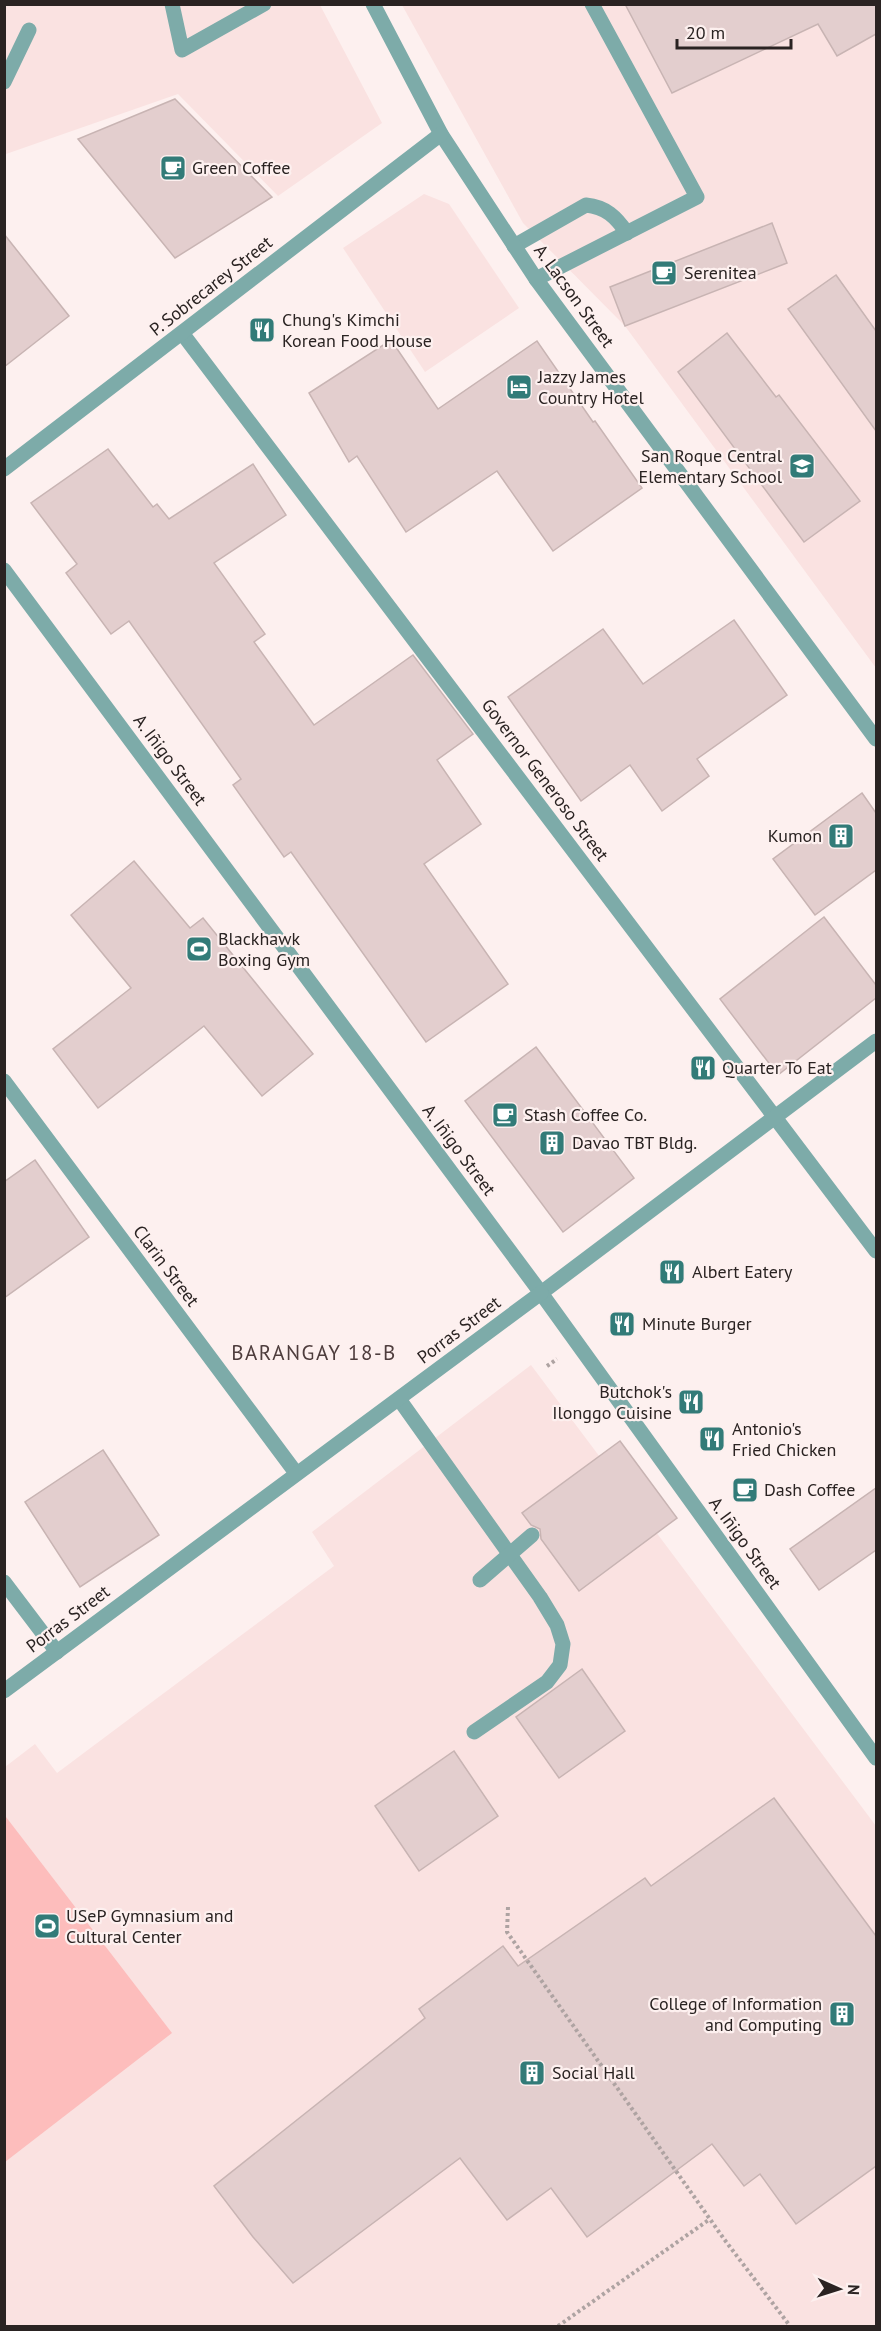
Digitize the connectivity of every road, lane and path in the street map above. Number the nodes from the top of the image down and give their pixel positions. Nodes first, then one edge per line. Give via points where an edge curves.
1 (172, 4) edge
2 (264, 4) edge
3 (373, 4) edge
4 (592, 4) edge
5 (29, 30) dead end
6 (4, 82) edge
7 (441, 134) junction
8 (627, 233) junction
9 (514, 246) junction
10 (536, 279) junction
11 (182, 333) junction
12 (4, 469) edge
13 (4, 570) edge
14 (876, 739) edge
15 (876, 1041) edge
16 (4, 1082) edge
17 (776, 1115) junction
18 (876, 1251) edge
19 (540, 1293) junction
20 (399, 1400) junction
21 (296, 1473) junction
22 (532, 1535) dead end
23 (509, 1556) junction
24 (480, 1580) dead end
25 (4, 1582) edge
26 (57, 1652) junction
27 (4, 1691) edge
28 (474, 1732) dead end
29 (876, 1758) edge
30 (508, 1907) dead end
31 (710, 2219) junction
32 (558, 2326) edge
33 (790, 2326) edge

1 - 2 street via 183,50
3 - 7 street, A. Lacson Street
4 - 8 street via 697,197
5 - 6 street
7 - 9 street, A. Lacson Street
7 - 11 street, P. Sobrecarey Street
8 - 9 street via 618,219 586,205
8 - 10 street
9 - 10 street, A. Lacson Street
10 - 14 street, A. Lacson Street
11 - 12 street, P. Sobrecarey Street
11 - 17 street, Governor Generoso Street
13 - 19 street, A. Iñigo Street
15 - 17 street, Porras Street
16 - 21 street, Clarin Street
17 - 18 street, Governor Generoso Street
17 - 19 street, Porras Street
19 - 20 street, Porras Street
19 - 29 street, A. Iñigo Street
20 - 21 street, Porras Street
20 - 23 street
21 - 26 street, Porras Street
22 - 23 street
23 - 24 street
23 - 28 street via 557,1625 563,1644 560,1665 547,1682
25 - 26 street
26 - 27 street, Porras Street
30 - 31 path via 507,1932
31 - 32 path
31 - 33 path

